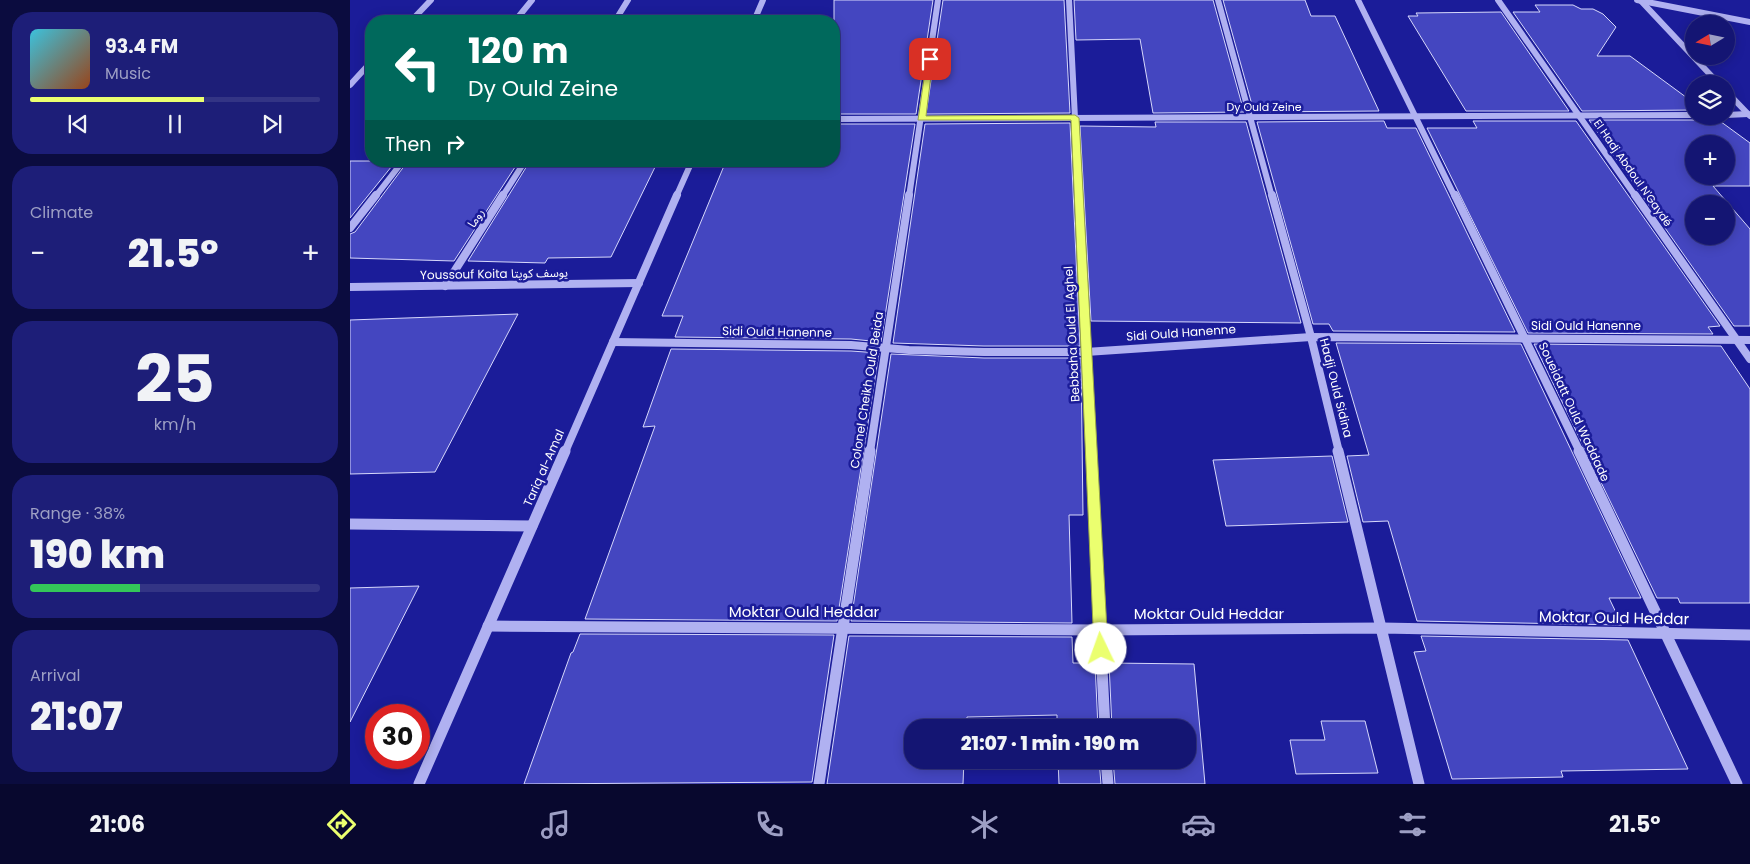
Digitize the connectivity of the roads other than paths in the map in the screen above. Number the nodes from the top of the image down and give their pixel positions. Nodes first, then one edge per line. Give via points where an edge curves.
1 (431, 0) edge
2 (532, 0) edge
3 (628, 0) edge
4 (763, 0) edge
5 (938, 0) edge
6 (1069, 0) edge
7 (1218, 0) edge
8 (1358, 0) edge
9 (1498, 0) edge
10 (1637, 0) edge
11 (1641, 0) edge
12 (417, 15) edge
13 (520, 15) edge
14 (619, 15) edge
15 (757, 15) edge
16 (1750, 22) edge
17 (365, 68) edge
18 (1711, 75) edge
19 (350, 84) edge
20 (1735, 100) edge
21 (1579, 115) junction
22 (1685, 115) edge
23 (1735, 115) edge
24 (1749, 115) edge
25 (1415, 116) junction
26 (1250, 117) junction
27 (921, 118) junction
28 (1075, 118) junction
29 (840, 119) edge
30 (398, 167) edge
31 (521, 167) edge
32 (689, 167) edge
33 (350, 228) edge
34 (639, 283) junction
35 (445, 286) junction
36 (350, 288) edge
37 (1311, 337) junction
38 (1526, 339) junction
39 (1736, 340) junction
40 (1750, 340) edge
41 (613, 342) junction
42 (886, 348) junction
43 (1086, 352) junction
44 (1750, 359) edge
45 (350, 524) edge
46 (532, 526) junction
47 (488, 626) junction
48 (844, 627) junction
49 (1382, 628) junction
50 (1100, 630) junction
51 (1666, 634) junction
52 (1750, 634) edge
53 (1105, 719) edge
54 (1107, 769) edge
55 (419, 784) edge
56 (819, 784) edge
57 (1108, 784) edge
58 (1420, 784) edge
59 (1737, 784) edge

1 - 12 street
2 - 13 street
3 - 14 street
4 - 15 street
5 - 27 street, Colonel Cheikh Ould Beida
6 - 28 street, Bebbaha Ould El Aghel
7 - 26 street, Hadji Ould Sidina
8 - 25 street, Soueidatt Ould Waddade
9 - 21 street, El Hadj Abdoul N'Gaydé
10 - 11 street
11 - 16 street
11 - 18 street
17 - 19 street
20 - 24 street
21 - 22 street, Dy Ould Zeine
21 - 25 street, Dy Ould Zeine
21 - 39 street, El Hadj Abdoul N'Gaydé
23 - 24 street
25 - 26 street, Dy Ould Zeine
25 - 38 street, Soueidatt Ould Waddade
26 - 28 street, Dy Ould Zeine
26 - 37 street, Hadji Ould Sidina
27 - 28 street, Dy Ould Zeine
27 - 29 street, Dy Ould Zeine
27 - 42 street, Colonel Cheikh Ould Beida
28 - 43 street, Bebbaha Ould El Aghel
30 - 33 street
31 - 35 street, روما
32 - 34 street, Tariq al-Amal
34 - 35 street, Youssouf Koita يوسف كويتا
34 - 41 street, Tariq al-Amal
35 - 36 street, Youssouf Koita يوسف كويتا
37 - 38 street, Sidi Ould Hanenne
37 - 43 street, Sidi Ould Hanenne
37 - 49 street, Hadji Ould Sidina
38 - 39 street, Sidi Ould Hanenne
38 - 51 street, Soueidatt Ould Waddade
39 - 40 street, Sidi Ould Hanenne
39 - 44 street, El Hadj Abdoul N'Gaydé
41 - 42 street, Sidi Ould Hanenne
41 - 46 street, Tariq al-Amal
42 - 43 street, Sidi Ould Hanenne
42 - 48 street, Colonel Cheikh Ould Beida
43 - 50 street, Bebbaha Ould El Aghel
45 - 46 street
46 - 47 street, Tariq al-Amal
47 - 48 street, Moktar Ould Heddar
47 - 55 street, Tariq al-Amal
48 - 50 street, Moktar Ould Heddar
48 - 56 street, Colonel Cheikh Ould Beida
49 - 50 street, Moktar Ould Heddar
49 - 51 street, Moktar Ould Heddar
49 - 58 street, Hadji Ould Sidina
50 - 53 street, Bebbaha Ould El Aghel
51 - 52 street, Moktar Ould Heddar
51 - 59 street, Soueidatt Ould Waddade
54 - 57 street

